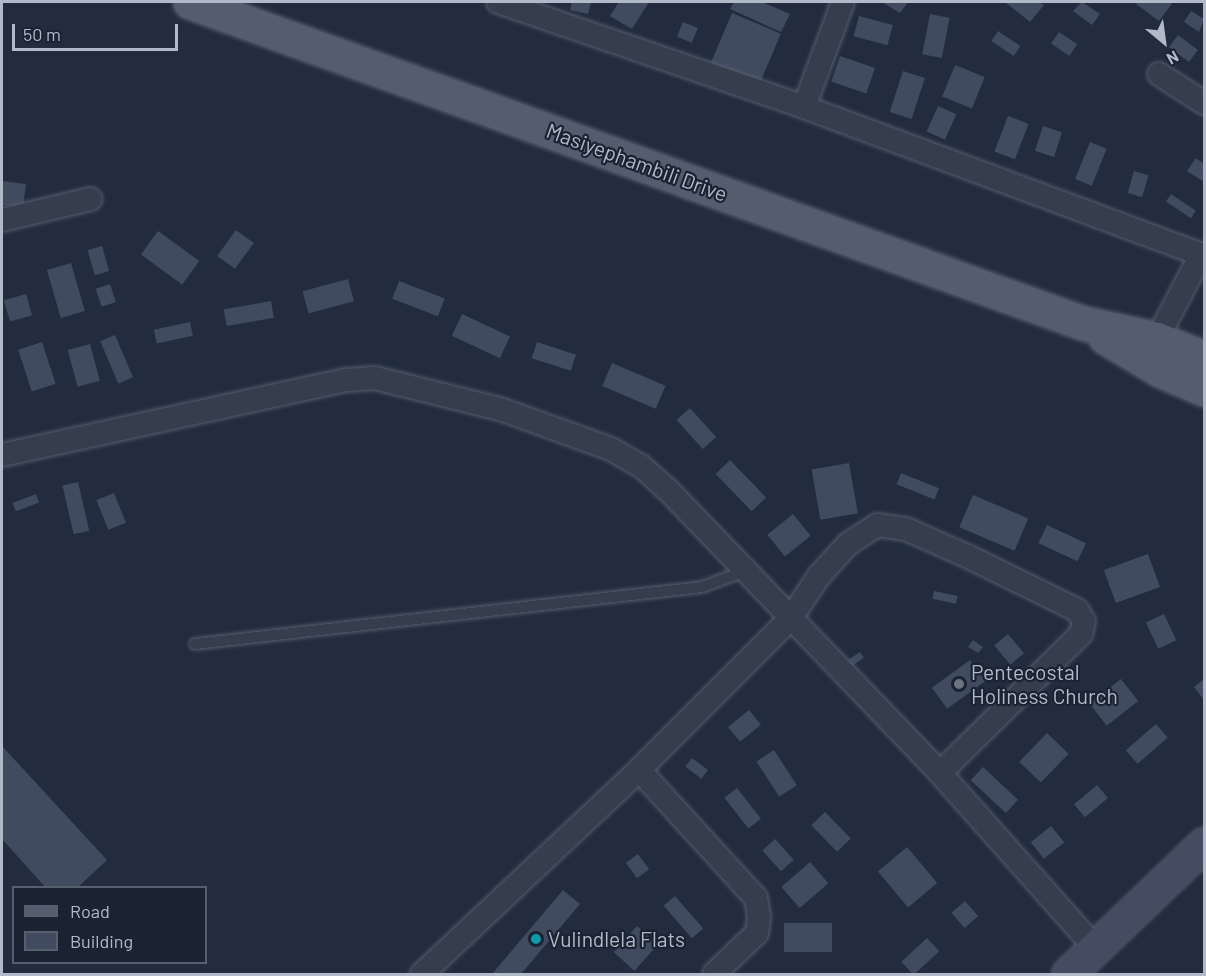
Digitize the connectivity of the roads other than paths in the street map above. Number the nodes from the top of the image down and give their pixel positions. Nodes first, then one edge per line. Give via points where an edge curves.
1 (190, 2) edge
2 (498, 2) edge
3 (843, 2) edge
4 (1159, 74) dead end
5 (1204, 103) edge
6 (804, 107) junction
7 (91, 199) dead end
8 (2, 220) edge
9 (1203, 256) edge
10 (1083, 323) junction
11 (1157, 339) junction
12 (1204, 358) edge
13 (1204, 389) edge
14 (2, 455) edge
15 (745, 571) junction
16 (791, 618) junction
17 (195, 644) dead end
18 (639, 770) junction
19 (940, 773) junction
20 (1204, 845) edge
21 (1096, 949) junction
22 (422, 975) edge
23 (714, 975) edge
24 (1069, 975) edge

1 - 10 main road, Masiyephambili Drive
2 - 6 street
3 - 6 street
4 - 5 street
6 - 9 street
7 - 8 street
9 - 11 street
10 - 11 main road, Masiyephambili Drive
10 - 13 main road, Masiyephambili Drive via 1160,370
11 - 12 main road, Masiyephambili Drive
14 - 15 street via 347,380 375,378 503,410 611,449 641,466 668,490
15 - 16 street
15 - 17 lane via 702,587
16 - 18 street
16 - 19 street
16 - 19 street via 819,576 848,544 877,525 906,529 1077,610 1084,621 1081,634
18 - 22 street
18 - 23 street via 756,898 757,933
19 - 21 street
20 - 21 street
21 - 24 street

